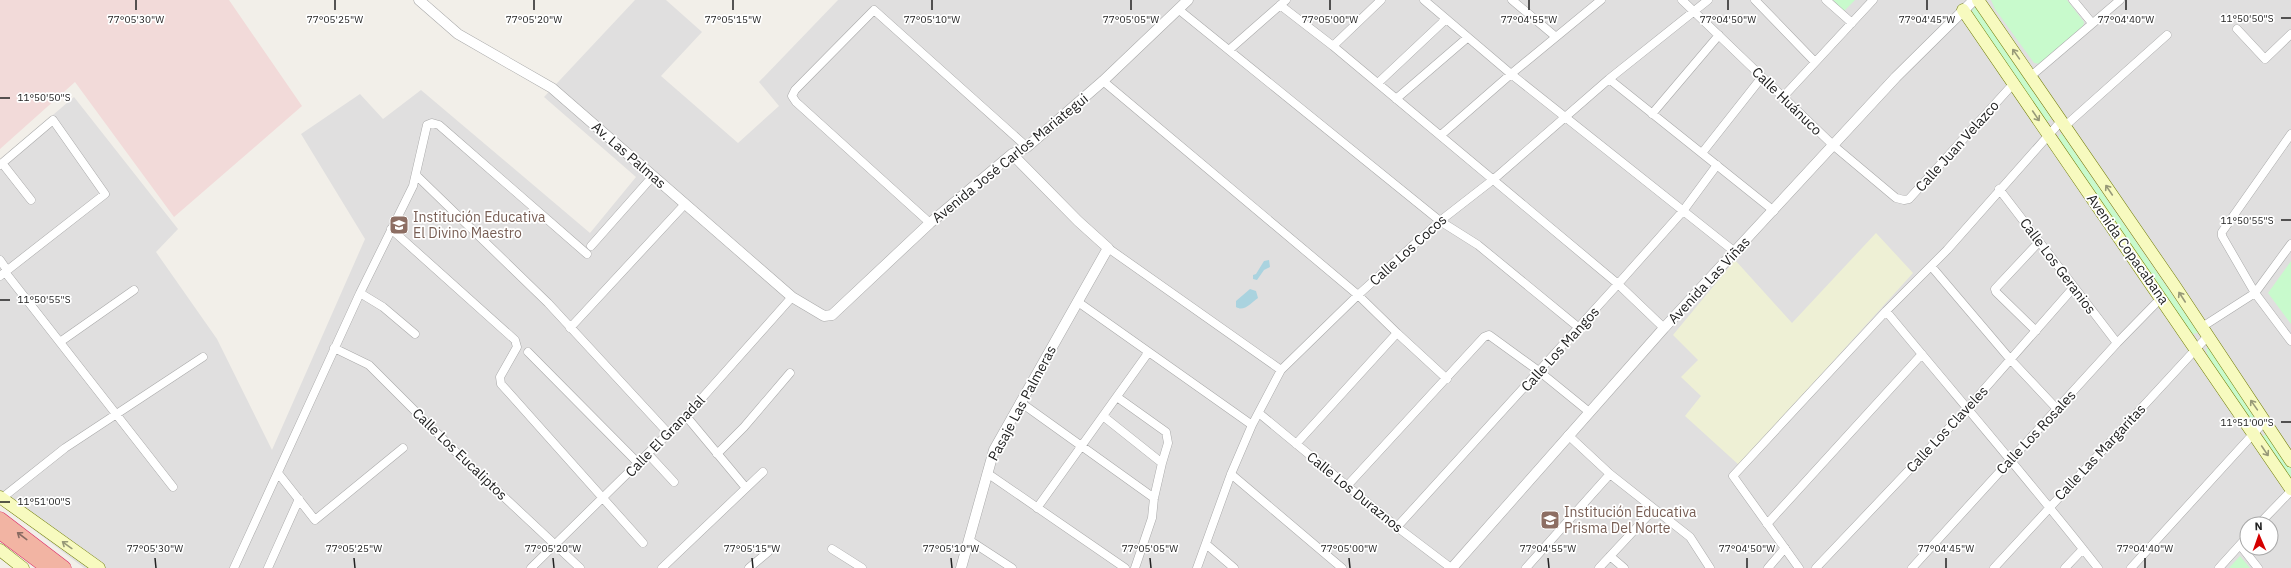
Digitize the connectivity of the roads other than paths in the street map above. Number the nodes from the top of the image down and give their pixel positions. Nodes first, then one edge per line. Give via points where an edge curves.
1 (419, 0) edge
2 (1188, 0) edge
3 (1381, 0) edge
4 (1424, 0) edge
5 (1512, 0) edge
6 (1600, 0) edge
7 (1682, 0) edge
8 (1708, 0) edge
9 (1755, 0) edge
10 (1826, 0) edge
11 (1873, 0) edge
12 (2073, 0) edge
13 (2120, 0) edge
14 (1283, 2) edge
15 (1970, 3) edge
16 (1178, 9) junction
17 (1694, 11) junction
18 (1446, 20) junction
19 (1852, 23) junction
20 (2092, 23) junction
21 (2237, 29) dead end
22 (2291, 34) edge
23 (1719, 35) junction
24 (2167, 36) dead end
25 (1556, 37) junction
26 (1467, 38) junction
27 (1333, 46) junction
28 (1229, 50) junction
29 (1815, 62) junction
30 (1511, 74) junction
31 (1762, 76) junction
32 (2030, 76) junction
33 (1609, 79) junction
34 (1103, 81) junction
35 (1378, 83) junction
36 (2014, 83) junction
37 (1782, 97) junction
38 (1396, 99) junction
39 (1652, 114) junction
40 (1567, 116) junction
41 (2064, 123) junction
42 (2291, 134) edge
43 (1441, 135) junction
44 (2049, 135) junction
45 (1834, 146) junction
46 (1027, 147) junction
47 (1702, 153) junction
48 (1012, 154) junction
49 (1, 164) edge
50 (1717, 165) junction
51 (417, 176) junction
52 (653, 176) junction
53 (1494, 179) junction
54 (1999, 189) junction
55 (1896, 198) joint
56 (31, 200) dead end
57 (685, 204) junction
58 (1774, 210) junction
59 (1682, 211) junction
60 (1440, 221) junction
61 (930, 223) junction
62 (391, 229) junction
63 (2039, 242) junction
64 (2291, 244) edge
65 (591, 246) dead end
66 (1108, 248) junction
67 (1735, 252) junction
68 (587, 254) dead end
69 (0, 260) edge
70 (1931, 266) junction
71 (4, 272) edge
72 (1618, 284) junction
73 (2074, 287) junction
74 (134, 290) dead end
75 (360, 293) junction
76 (2255, 293) junction
77 (1358, 295) junction
78 (792, 297) junction
79 (2161, 298) junction
80 (1078, 302) junction
81 (1886, 311) junction
82 (832, 315) joint
83 (570, 328) junction
84 (1578, 328) junction
85 (1664, 328) junction
86 (2036, 331) junction
87 (2205, 332) junction
88 (1397, 333) junction
89 (415, 334) dead end
90 (2291, 341) edge
91 (60, 342) junction
92 (2117, 343) junction
93 (334, 348) junction
94 (2196, 349) junction
95 (528, 352) dead end
96 (1148, 353) junction
97 (1922, 354) junction
98 (203, 357) dead end
99 (2010, 359) junction
100 (1282, 370) junction
101 (1540, 372) junction
102 (790, 373) dead end
103 (1447, 379) junction
104 (1117, 397) junction
105 (1020, 402) junction
106 (2057, 409) junction
107 (1966, 410) junction
108 (1588, 411) junction
109 (1260, 414) junction
110 (117, 415) junction
111 (686, 416) junction
112 (1103, 416) junction
113 (2265, 421) junction
114 (1252, 425) junction
115 (668, 434) junction
116 (2254, 434) junction
117 (1568, 435) junction
118 (1296, 444) junction
119 (1081, 447) junction
120 (403, 448) dead end
121 (717, 454) junction
122 (649, 455) junction
123 (2290, 456) edge
124 (2011, 458) junction
125 (1162, 463) junction
126 (639, 464) junction
127 (763, 472) dead end
128 (987, 473) junction
129 (278, 474) junction
130 (1231, 474) junction
131 (1610, 474) junction
132 (674, 482) dead end
133 (1347, 486) junction
134 (173, 487) dead end
135 (746, 488) junction
136 (2291, 490) edge
137 (1, 497) edge
138 (604, 498) junction
139 (1154, 498) junction
140 (299, 499) junction
141 (2050, 506) junction
142 (1037, 508) junction
143 (1654, 509) junction
144 (2267, 516) edge
145 (0, 519) edge
146 (1767, 524) junction
147 (1397, 527) junction
148 (0, 532) edge
149 (969, 540) junction
150 (643, 542) dead end
151 (555, 543) junction
152 (1206, 544) junction
153 (2239, 546) edge
154 (1784, 548) junction
155 (832, 549) dead end
156 (2083, 549) junction
157 (0, 550) edge
158 (768, 552) dead end
159 (1610, 556) junction
160 (2249, 556) edge
161 (23, 568) edge
162 (48, 568) edge
163 (64, 568) edge
164 (99, 568) edge
165 (234, 568) edge
166 (268, 568) edge
167 (531, 568) edge
168 (580, 568) edge
169 (662, 568) edge
170 (749, 568) edge
171 (862, 568) edge
172 (961, 568) edge
173 (1012, 568) edge
174 (1125, 568) edge
175 (1135, 568) edge
176 (1196, 568) edge
177 (1234, 568) edge
178 (1342, 568) edge
179 (1452, 568) edge
180 (1526, 568) edge
181 (1599, 568) edge
182 (1624, 568) edge
183 (1710, 568) edge
184 (1768, 568) edge
185 (1799, 568) edge
186 (1816, 568) edge
187 (1912, 568) edge
188 (1994, 568) edge
189 (2065, 568) edge
190 (2098, 568) edge
191 (2131, 568) edge
192 (2219, 568) edge
193 (2258, 568) edge

1 - 52 street, Av. Las Palmas via 458,34 552,88
2 - 16 street, Avenida José Carlos Mariategui
3 - 27 street
4 - 18 street
5 - 25 street
6 - 25 street
7 - 17 street, Calle Huánuco
8 - 17 street, Calle Los Cocos
9 - 29 street
10 - 19 street
11 - 19 street
12 - 20 street
13 - 20 street
14 - 27 street
14 - 28 street
32 -> 15 main road, Avenida Copacabana
15 - 36 main road, Avenida Copacabana
15 - 45 street, Avenida Las Viñas via 1896,77
16 - 28 street
16 - 34 street, Avenida José Carlos Mariategui
17 - 23 street, Calle Huánuco
17 - 33 street, Calle Los Cocos
18 - 26 street
18 - 35 street
19 - 29 street
20 - 32 street
21 - 22 street via 2265,59
23 - 31 street, Calle Huánuco
23 - 39 street
24 - 41 street
25 - 30 street
26 - 30 street
26 - 38 street
27 - 35 street
28 - 60 street
29 - 37 street
30 - 40 street
30 - 43 street
31 - 37 street, Calle Huánuco
31 - 47 street
32 - 41 main road, Avenida Copacabana
33 - 39 street
33 - 40 street, Calle Los Cocos
34 - 46 street, Avenida José Carlos Mariategui
34 - 77 street
35 - 38 street
36 -> 44 main road, Avenida Copacabana
36 - 55 street, Calle Juan Velazco via 1909,199
37 - 45 street, Calle Huánuco
38 - 43 street
39 - 47 street
40 - 53 street, Calle Los Cocos
40 - 59 street
41 - 44 street
87 -> 41 main road, Avenida Copacabana
42 - 76 street via 2222,232
43 - 53 street
44 - 54 street
44 - 79 main road, Avenida Copacabana
45 - 55 street, Calle Huánuco
45 - 58 street, Avenida Las Viñas
46 - 48 street, Avenida José Carlos Mariategui
46 - 61 street via 874,10 792,96
47 - 50 street
48 - 61 street, Avenida José Carlos Mariategui
48 - 66 street
49 - 56 street
49 - 71 street via 53,120 105,194
50 - 58 street
50 - 59 street, Calle Los Mangos
51 - 62 street
51 - 68 street via 427,126 432,123 439,125
51 - 83 street via 548,303
52 - 57 street, Av. Las Palmas
52 - 65 street
53 - 60 street, Calle Los Cocos
53 - 72 street
54 - 63 street, Calle Los Geranios
54 - 70 street
57 - 78 street, Av. Las Palmas
57 - 83 street
58 - 67 street, Avenida Las Viñas
59 - 67 street
59 - 72 street, Calle Los Mangos
60 - 77 street, Calle Los Cocos
60 - 84 street via 1478,245
61 - 82 street, Avenida José Carlos Mariategui
62 - 75 street
62 - 138 street via 515,340 517,347 499,381
63 - 73 street, Calle Los Geranios
63 - 86 street via 1995,289
64 - 76 street
66 - 80 street, Pasaje Las Palmeras
66 - 100 street
67 - 85 street, Avenida Las Viñas
69 - 71 street
70 - 81 street
70 - 99 street
71 - 91 street
72 - 84 street, Calle Los Mangos
72 - 85 street
73 - 86 street, Calle Los Claveles
73 - 92 street, Calle Los Geranios
74 - 91 street
75 - 89 street via 383,307
75 - 93 street
76 - 87 street, Calle Las Margaritas
76 - 90 street
77 - 88 street
77 - 100 street, Calle Los Cocos
78 - 82 street, Av. Las Palmas via 824,316
78 - 111 street, Calle El Granadal
79 - 92 street, Calle Los Rosales
79 - 94 main road, Avenida Copacabana
80 - 96 street
80 - 105 street, Pasaje Las Palmeras
81 - 97 street
81 - 146 street via 1733,476
83 - 115 street
84 - 101 street, Calle Los Mangos
85 - 108 street, Avenida Las Viñas
86 - 99 street, Calle Los Claveles
87 - 94 street, Calle Las Margaritas
113 -> 87 main road, Avenida Copacabana
88 - 103 street
88 - 118 street
91 - 110 street
92 - 106 street, Calle Los Rosales
93 - 129 street
93 - 151 street, Calle Los Eucaliptos via 369,365 458,454
94 - 116 main road, Avenida Copacabana
94 - 141 street, Calle Las Margaritas
95 - 126 street
96 - 104 street
96 - 114 street
97 - 107 street
97 - 146 street
98 - 110 street
99 - 106 street
99 - 107 street, Calle Los Claveles
100 - 109 street, Calle Los Cocos
101 - 103 street via 1489,335 1484,337
101 - 108 street
101 - 147 street, Calle Los Mangos
102 - 121 street
103 - 133 street
104 - 112 street
104 - 125 street via 1166,432 1168,443
105 - 119 street
105 - 128 street, Pasaje Las Palmeras via 994,450
106 - 124 street, Calle Los Rosales
107 - 124 street
107 - 186 street, Calle Los Claveles
108 - 117 street, Avenida Las Viñas
109 - 114 street, Calle Los Cocos
109 - 118 street, Calle Los Duraznos
110 - 134 street
110 - 137 street via 65,448
111 - 115 street, Calle El Granadal
111 - 121 street
112 - 119 street
112 - 125 street
113 - 116 street
113 - 123 main road, Avenida Copacabana
114 - 130 street, Calle Los Cocos
115 - 122 street, Calle El Granadal
116 -> 136 main road, Avenida Copacabana
116 - 191 street
117 - 131 street
117 - 179 street, Avenida Las Viñas
118 - 133 street, Calle Los Duraznos
119 - 139 street
119 - 142 street
120 - 140 street via 315,520
121 - 135 street
122 - 126 street, Calle El Granadal
122 - 132 street
124 - 141 street
124 - 187 street, Calle Los Rosales
125 - 139 street
126 - 138 street, Calle El Granadal
127 - 135 street
128 - 142 street
128 - 149 street, Pasaje Las Palmeras
129 - 140 street
129 - 165 street
130 - 152 street, Calle Los Cocos
130 - 178 street
131 - 143 street
131 - 180 street
133 - 147 street, Calle Los Duraznos
135 - 169 street
136 - 144 street
164 -> 137 main road
138 - 150 street
138 - 151 street, Calle El Granadal
139 - 175 street via 1152,518
140 - 166 street
141 - 156 street
141 - 188 street, Calle Las Margaritas
142 - 174 street
143 - 159 street
143 - 183 street via 1690,537
163 -> 145 highway
146 - 154 street
147 - 179 street, Calle Los Duraznos
148 - 162 highway
149 - 172 street, Pasaje Las Palmeras
149 - 173 street
151 - 167 street, Calle El Granadal
151 - 168 street, Calle Los Eucaliptos
152 - 176 street, Calle Los Cocos
152 - 177 street
153 - 192 street
154 - 184 street
154 - 185 street
155 - 171 street
156 - 189 street
156 - 190 street
157 - 161 main road
158 - 170 street
159 - 181 street
159 - 182 street
160 - 193 street

